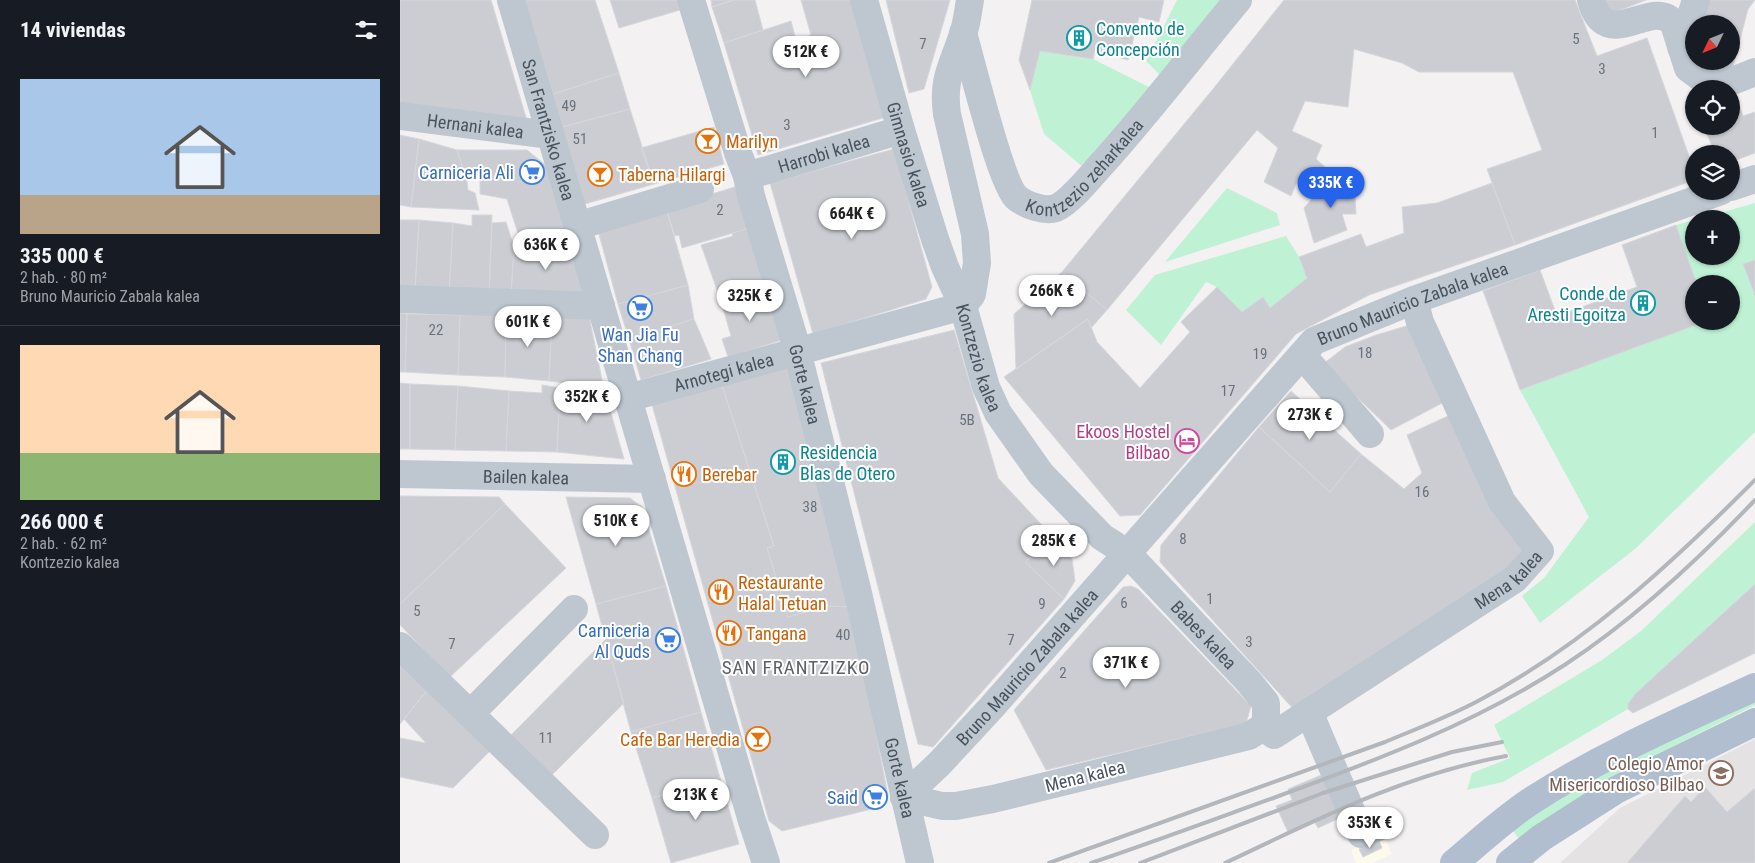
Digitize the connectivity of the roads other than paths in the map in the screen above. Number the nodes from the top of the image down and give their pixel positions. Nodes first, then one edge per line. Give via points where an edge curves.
1 (511, 0) edge
2 (692, 0) edge
3 (864, 0) edge
4 (970, 0) edge
5 (1238, 0) edge
6 (1591, 0) edge
7 (1696, 0) edge
8 (964, 33) junction
9 (1680, 47) junction
10 (1755, 72) edge
11 (400, 116) edge
12 (901, 130) junction
13 (551, 135) junction
14 (747, 176) junction
15 (1755, 179) edge
16 (1740, 184) edge
17 (700, 189) dead end
18 (1696, 200) edge
19 (578, 226) junction
20 (400, 299) edge
21 (1414, 300) junction
22 (601, 306) junction
23 (963, 306) junction
24 (796, 352) junction
25 (1302, 355) junction
26 (628, 398) junction
27 (1370, 434) dead end
28 (400, 474) edge
29 (652, 479) junction
30 (1127, 554) junction
31 (574, 609) dead end
32 (400, 646) edge
33 (1755, 686) edge
34 (1309, 712) junction
35 (470, 714) junction
36 (1755, 722) edge
37 (1264, 724) junction
38 (904, 797) junction
39 (1370, 828) dead end
40 (595, 835) dead end
41 (766, 863) edge
42 (920, 863) edge
43 (1454, 863) edge
44 (1510, 863) edge

1 - 13 street, San Frantzisko kalea
2 - 14 street, Gorte kalea
3 - 12 street, Gimnasio kalea
4 - 8 street, Kontzezio kalea
5 - 8 street, Kontzezio zeharkalea via 1121,143 1076,192 1055,208 1033,208 1015,197 986,118
6 - 9 street via 1602,21 1610,24 1657,12 1666,14 1674,24
7 - 9 street
8 - 23 street, Kontzezio kalea via 946,78 944,96 975,234 977,263 972,294
9 - 10 street via 1688,68 1704,80 1725,84
11 - 13 street, Hernani kalea
12 - 14 street, Harrobi kalea
12 - 23 street, Gimnasio kalea via 934,239
13 - 19 street, San Frantzisko kalea
14 - 24 street, Gorte kalea
15 - 16 street
17 - 19 street
18 - 21 street, Bruno Mauricio Zabala kalea
19 - 22 street, San Frantzisko kalea
20 - 22 street
21 - 25 street, Bruno Mauricio Zabala kalea via 1314,341
21 - 34 street, Mena kalea via 1420,322 1502,502 1540,552 1515,579
22 - 26 street, San Frantzisko kalea
23 - 24 street, Arnotegi kalea
23 - 30 street, Kontzezio kalea via 986,387 1015,439 1041,474 1095,530
24 - 26 street, Arnotegi kalea
24 - 38 street, Gorte kalea via 857,588
25 - 27 street
25 - 30 street, Bruno Mauricio Zabala kalea
26 - 29 street, San Frantzisko kalea
28 - 29 street, Bailen kalea
29 - 41 street, San Frantzisko kalea
30 - 37 street, Babes kalea via 1250,682 1266,703
30 - 38 street, Bruno Mauricio Zabala kalea via 991,708
31 - 35 street
32 - 35 street
33 - 43 main road via 1584,769 1530,802
34 - 37 street, Mena kalea via 1274,734
34 - 39 street
35 - 40 street
36 - 44 main road via 1616,790 1541,838
37 - 38 street, Mena kalea via 1249,736 993,799 942,806
38 - 42 street, Gorte kalea

